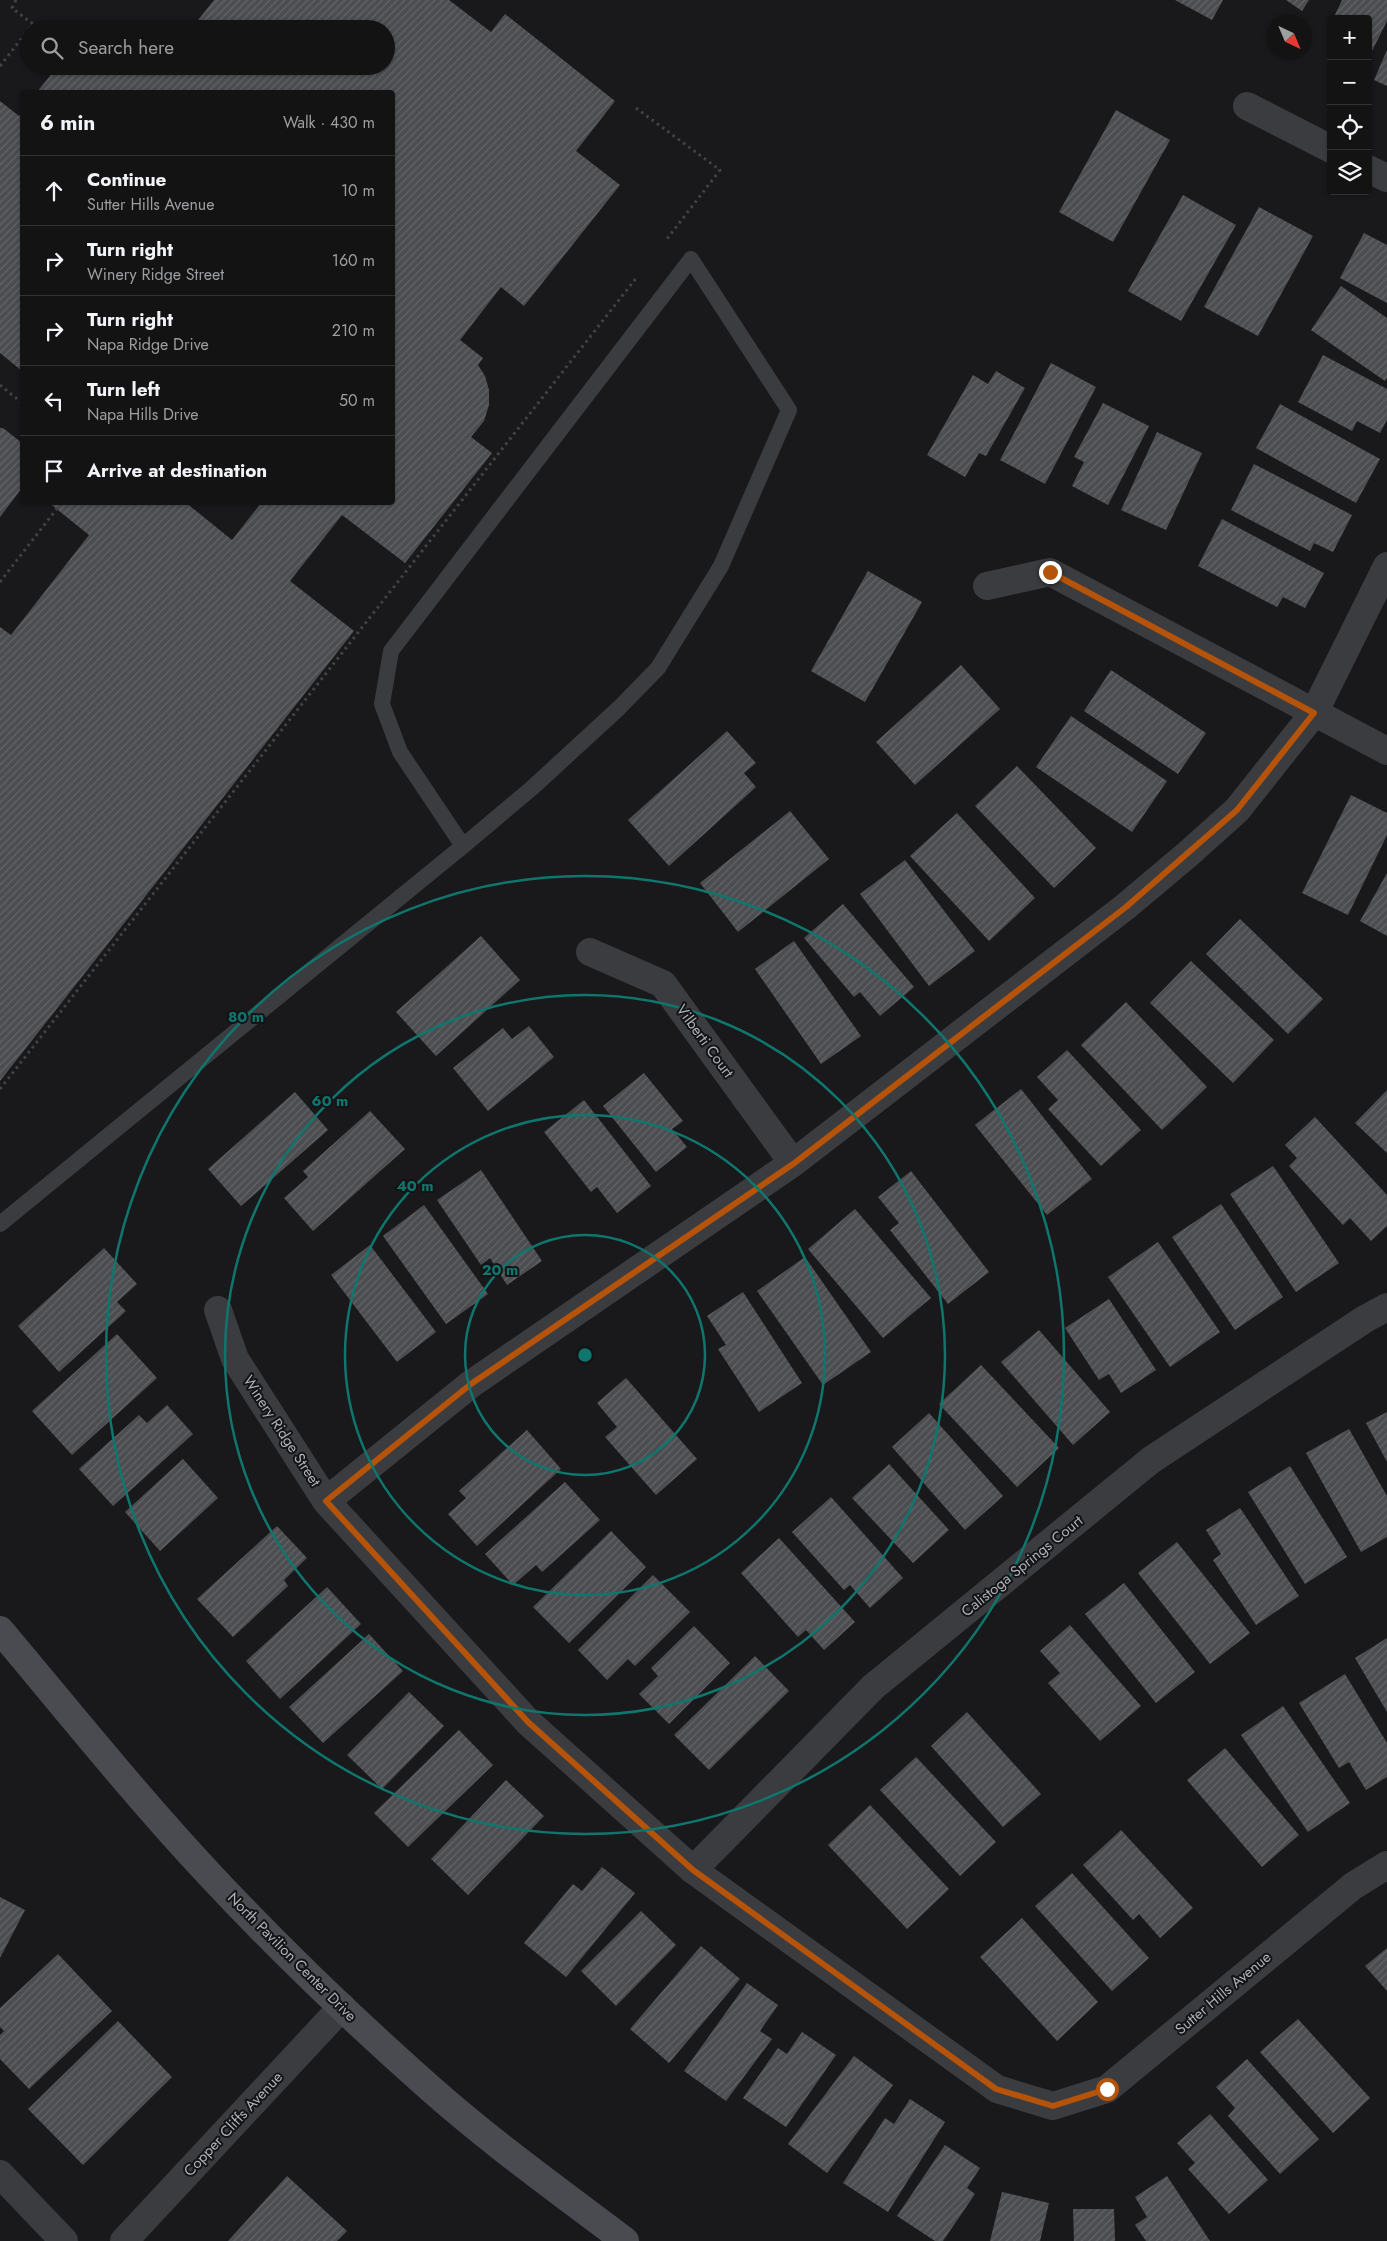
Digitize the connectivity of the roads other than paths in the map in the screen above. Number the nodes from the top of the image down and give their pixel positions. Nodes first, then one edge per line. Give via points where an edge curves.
1 (1247, 106) dead end
2 (1327, 147) edge
3 (1372, 171) edge
4 (1387, 178) edge
5 (1387, 566) edge
6 (987, 586) dead end
7 (1314, 713) junction
8 (1387, 751) edge
9 (463, 846) junction
10 (590, 952) dead end
11 (793, 1164) junction
12 (0, 1224) edge
13 (1387, 1307) edge
14 (218, 1310) dead end
15 (326, 1501) junction
16 (0, 1630) edge
17 (1387, 1865) edge
18 (693, 1870) junction
19 (342, 2007) junction
20 (1053, 2106) joint
21 (0, 2174) edge
22 (64, 2241) edge
23 (124, 2241) edge
24 (624, 2241) edge

1 - 2 street
3 - 4 street
5 - 7 street
6 - 7 street via 1050,572
7 - 8 street
7 - 11 street via 1237,810 1188,854 1126,907
9 - 9 lane via 532,788 658,668 721,566 789,410 691,259 391,651 382,704 400,752
9 - 12 lane
10 - 11 street, Vilberti Court via 664,984
11 - 15 street via 471,1384
13 - 18 street, Calistoga Springs Court via 1151,1460 873,1687
14 - 15 street, Winery Ridge Street via 235,1358
15 - 18 street, Winery Ridge Street via 528,1722
16 - 19 street, North Pavilion Center Drive via 158,1819 210,1876
17 - 20 street, Sutter Hills Avenue via 1353,1886 1107,2089
18 - 20 street, Winery Ridge Street via 996,2089
19 - 23 street, Copper Cliffs Avenue
19 - 24 street, North Pavilion Center Drive via 432,2090
21 - 22 street

